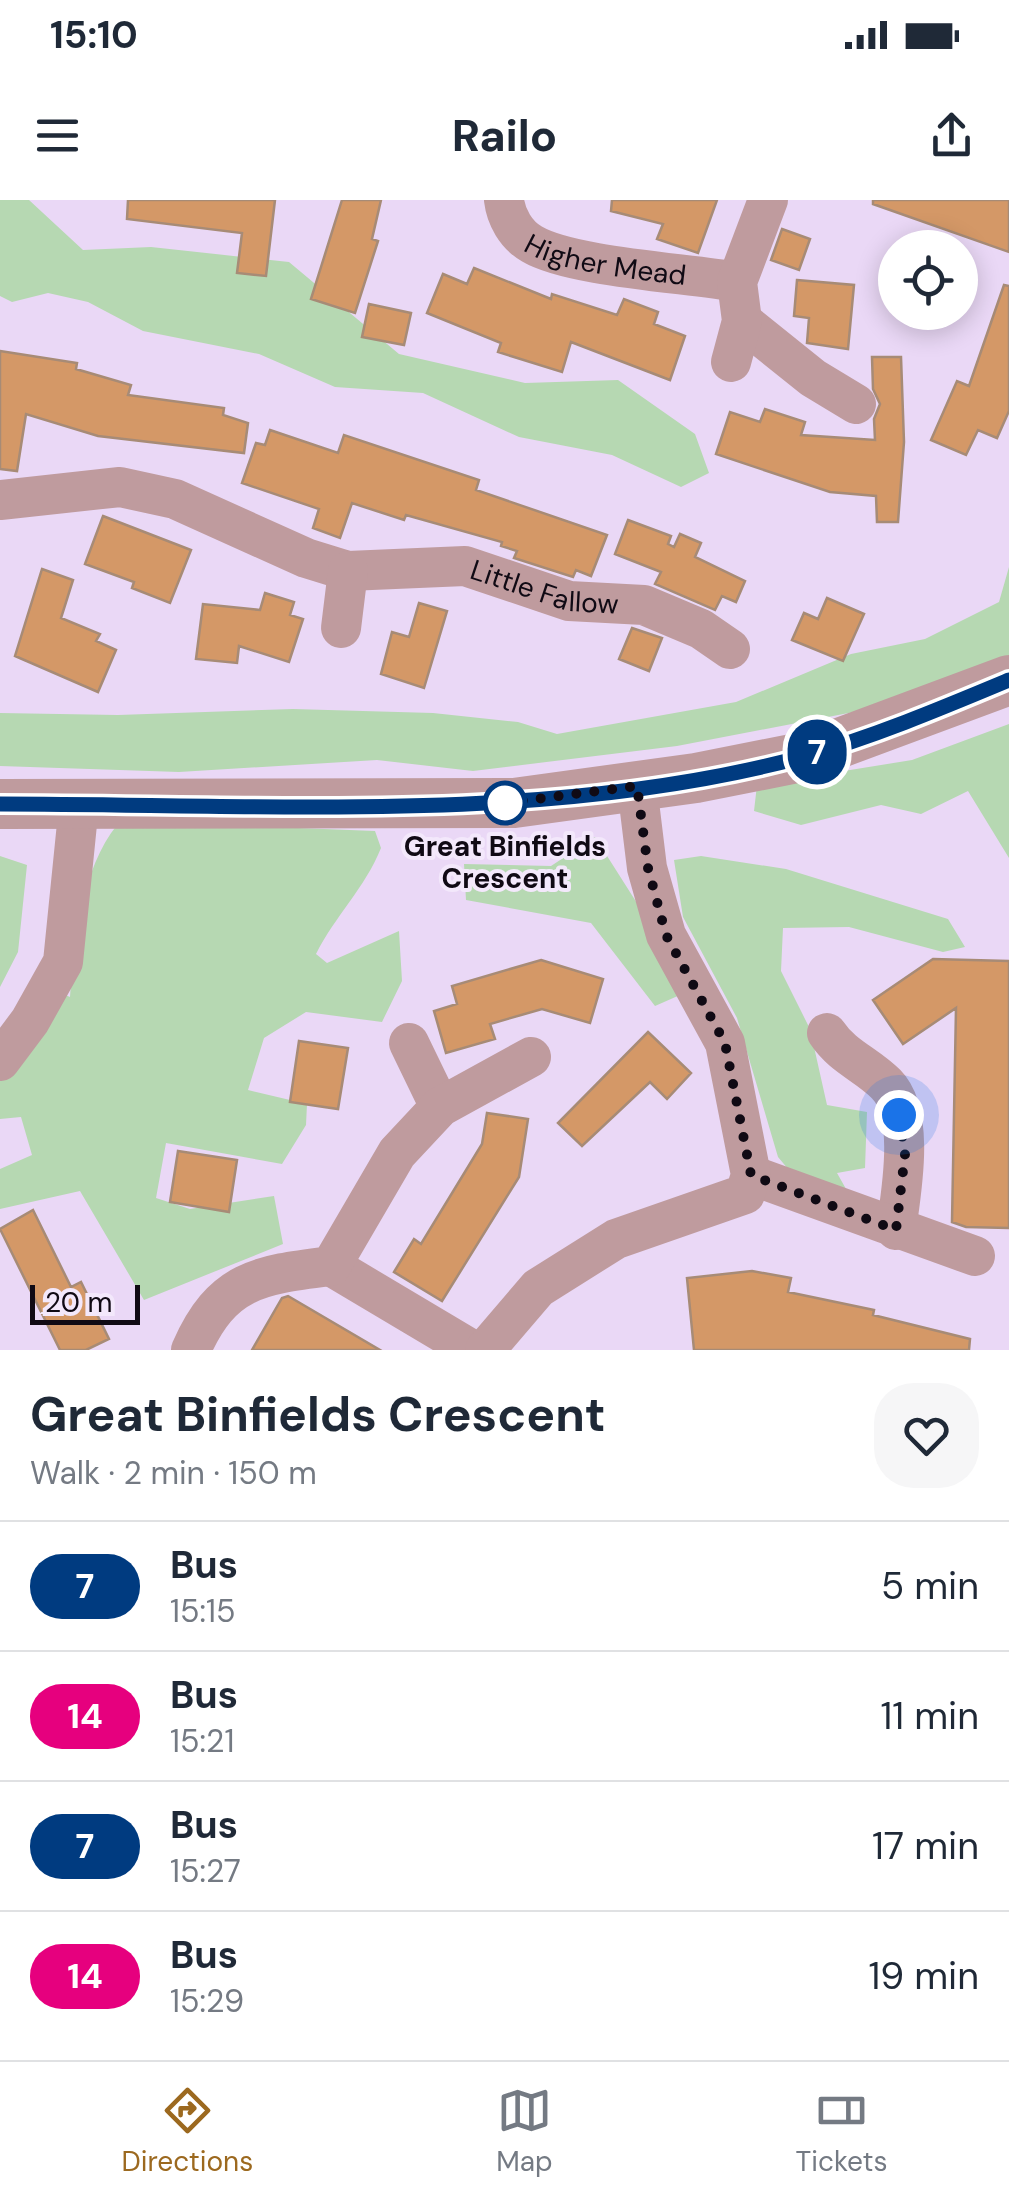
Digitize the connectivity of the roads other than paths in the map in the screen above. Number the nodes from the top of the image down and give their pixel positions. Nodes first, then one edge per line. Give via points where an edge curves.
1 (504, 200) edge
2 (768, 200) edge
3 (740, 301) junction
4 (731, 362) dead end
5 (856, 404) dead end
6 (0, 500) edge
7 (348, 570) junction
8 (342, 628) dead end
9 (730, 648) dead end
10 (1009, 680) edge
11 (637, 786) junction
12 (0, 804) edge
13 (79, 804) junction
14 (827, 1033) dead end
15 (409, 1043) dead end
16 (531, 1056) dead end
17 (0, 1061) edge
18 (440, 1107) junction
19 (751, 1175) junction
20 (896, 1230) junction
21 (976, 1256) dead end
22 (331, 1266) junction
23 (190, 1350) edge
24 (472, 1350) edge
25 (486, 1350) edge

1 - 3 street, Higher Mead via 506,217 527,242 544,250
2 - 3 street
3 - 4 street
3 - 5 street via 813,378
6 - 7 street, Little Fallow via 120,487 175,499
7 - 8 street
7 - 9 street, Little Fallow via 465,566 569,601 644,606
10 - 11 street via 802,756
11 - 13 street via 514,802
11 - 19 street via 666,935 725,1043
12 - 13 street
13 - 17 street via 63,962
14 - 20 street via 840,1053 888,1086 899,1115 905,1154
15 - 18 street
16 - 18 street
18 - 22 street via 397,1153
19 - 20 street
19 - 25 street via 745,1194 616,1239 538,1288
20 - 21 street
22 - 23 street via 266,1274 228,1293 205,1318
22 - 24 street

